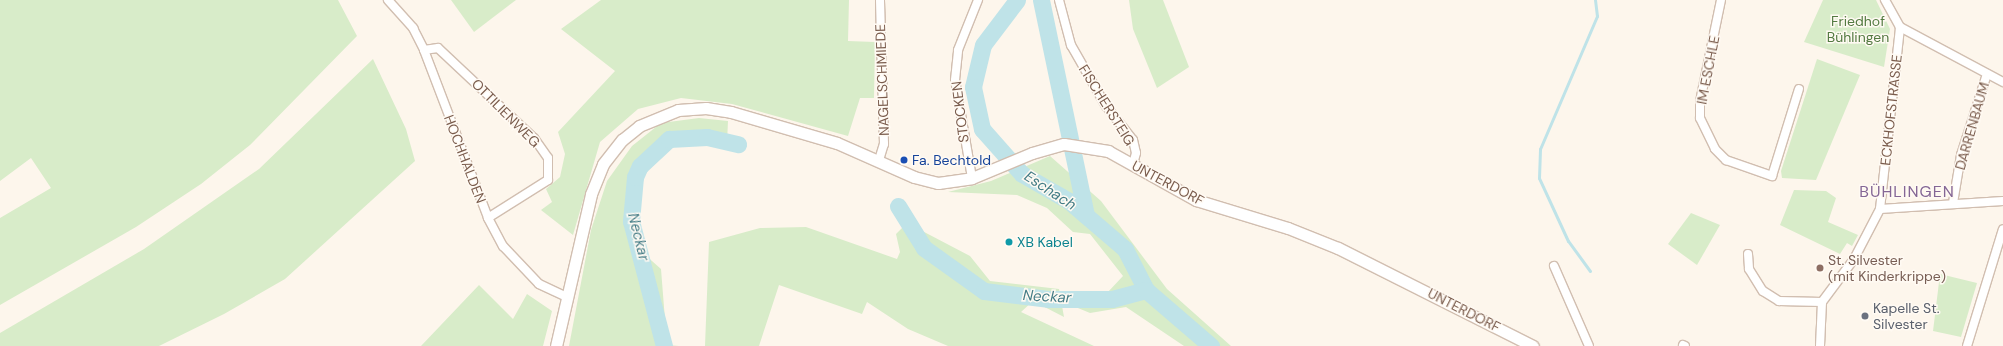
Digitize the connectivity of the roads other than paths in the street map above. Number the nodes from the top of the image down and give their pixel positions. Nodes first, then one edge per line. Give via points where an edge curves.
1 (388, 0) edge
2 (880, 0) edge
3 (978, 0) edge
4 (1059, 0) edge
5 (1721, 0) edge
6 (1885, 0) edge
7 (1900, 27) junction
8 (424, 50) junction
9 (1987, 74) junction
10 (2003, 82) edge
11 (1799, 89) dead end
12 (879, 160) junction
13 (1133, 164) junction
14 (972, 178) junction
15 (2003, 201) edge
16 (1953, 203) junction
17 (1880, 209) junction
18 (488, 218) junction
19 (2003, 229) edge
20 (1748, 254) dead end
21 (1554, 266) dead end
22 (567, 297) junction
23 (1822, 302) junction
24 (556, 346) edge
25 (1534, 346) edge
26 (1589, 346) edge
27 (1820, 346) edge
28 (1967, 346) edge

1 - 8 street, HOCHHALDEN via 413,28
2 - 12 street, NAGELSCHMIEDE via 884,144
3 - 14 street, STOCKEN via 958,50 955,80
4 - 13 street, FISCHERSTEIG via 1071,45 1106,106 1133,140 1136,153
5 - 11 street, IM ESCHLE via 1700,101 1700,118 1715,149 1726,160 1772,176
6 - 7 street
7 - 9 street, DARRENBAUM
7 - 17 street, ECKHOFSTRASSE
8 - 18 street, HOCHHALDEN
8 - 18 street, OTTILIENWEG via 438,48 534,138 548,158 548,180
9 - 10 street, DARRENBAUM
9 - 16 street, DARRENBAUM via 1961,155
12 - 14 street, UNTERDORF via 914,177 938,183
12 - 22 street, UNTERDORF via 837,143 706,108 678,110 639,126 612,152 597,176
13 - 14 street, UNTERDORF via 1108,151 1068,144 1023,157
13 - 25 street, UNTERDORF via 1196,200 1288,228 1338,248
15 - 16 street
16 - 17 street
17 - 23 street, ECKHOFSTRASSE via 1854,259
18 - 22 street, HOCHHALDEN via 503,246 539,284
19 - 28 street
20 - 23 street via 1749,269 1763,291 1780,301
21 - 26 street
22 - 24 street, UNTERDORF
23 - 27 street

